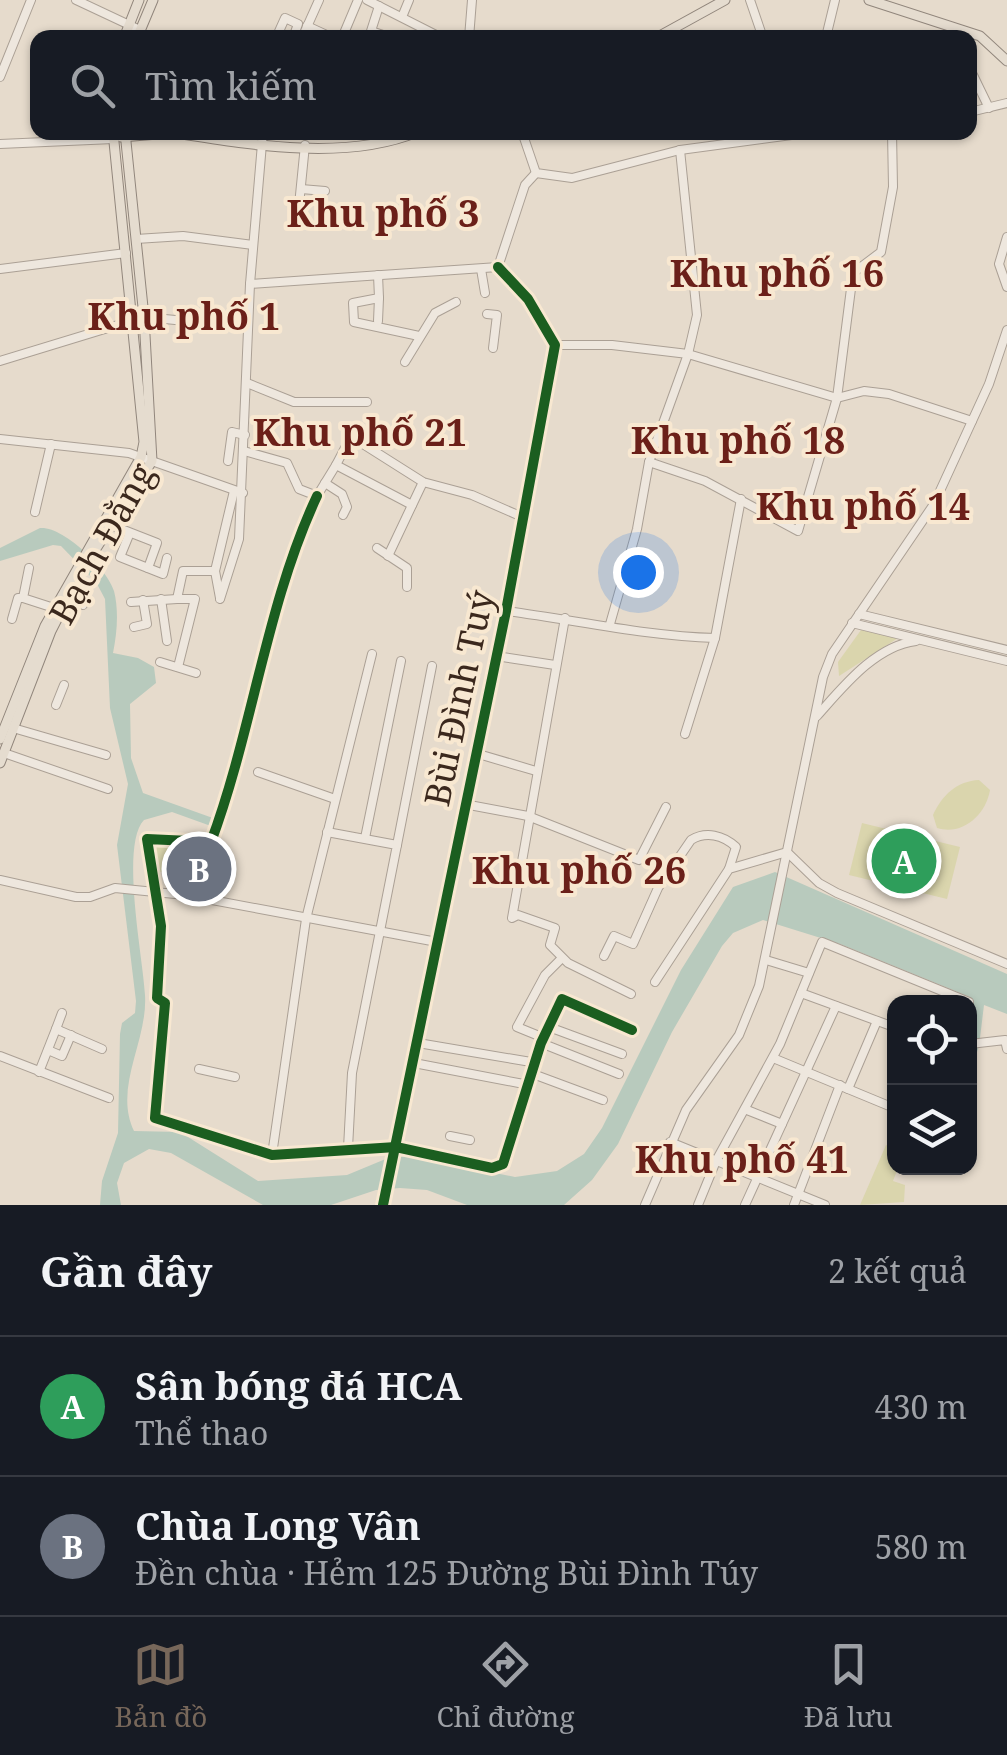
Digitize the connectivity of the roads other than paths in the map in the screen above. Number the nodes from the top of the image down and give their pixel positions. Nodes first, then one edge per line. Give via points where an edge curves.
1 (31, 0) edge
2 (76, 0) edge
3 (140, 0) edge
4 (153, 0) edge
5 (319, 0) edge
6 (358, 0) edge
7 (368, 0) edge
8 (409, 0) edge
9 (472, 0) edge
10 (725, 0) edge
11 (750, 0) edge
12 (836, 0) edge
13 (869, 0) edge
14 (380, 6) junction
15 (392, 12) junction
16 (402, 17) junction
17 (129, 24) junction
18 (307, 26) junction
19 (127, 30) edge
20 (134, 30) edge
21 (140, 30) edge
22 (280, 30) edge
23 (296, 30) edge
24 (305, 30) edge
25 (316, 30) edge
26 (345, 30) edge
27 (371, 30) edge
28 (385, 30) edge
29 (427, 30) edge
30 (470, 30) edge
31 (671, 30) edge
32 (760, 30) edge
33 (827, 30) edge
34 (962, 30) edge
35 (977, 35) edge
36 (1007, 61) edge
37 (0, 77) edge
38 (977, 83) edge
39 (1007, 103) edge
40 (989, 108) junction
41 (977, 111) edge
42 (49, 140) edge
43 (111, 140) edge
44 (127, 140) edge
45 (261, 140) edge
46 (274, 140) edge
47 (373, 140) edge
48 (390, 140) edge
49 (525, 140) edge
50 (748, 140) edge
51 (892, 140) edge
52 (0, 144) edge
53 (305, 145) junction
54 (373, 145) junction
55 (680, 150) junction
56 (536, 173) junction
57 (300, 189) junction
58 (325, 191) dead end
59 (297, 225) dead end
60 (1007, 237) edge
61 (136, 240) junction
62 (253, 246) junction
63 (126, 253) junction
64 (498, 267) junction
65 (0, 269) edge
66 (480, 269) junction
67 (1003, 274) junction
68 (378, 276) junction
69 (250, 284) junction
70 (994, 284) dead end
71 (1007, 286) edge
72 (485, 293) dead end
73 (379, 298) junction
74 (456, 302) dead end
75 (487, 314) dead end
76 (144, 317) junction
77 (132, 320) junction
78 (378, 321) dead end
79 (248, 327) junction
80 (1007, 330) edge
81 (419, 336) junction
82 (556, 345) junction
83 (493, 348) dead end
84 (688, 354) junction
85 (0, 361) edge
86 (405, 362) dead end
87 (247, 383) junction
88 (836, 398) junction
89 (367, 402) dead end
90 (972, 421) junction
91 (354, 432) dead end
92 (245, 434) junction
93 (0, 439) edge
94 (50, 444) junction
95 (346, 446) dead end
96 (244, 451) junction
97 (147, 459) junction
98 (228, 461) dead end
99 (648, 462) junction
100 (336, 465) junction
101 (422, 482) junction
102 (324, 484) junction
103 (238, 492) junction
104 (316, 496) junction
105 (741, 499) junction
106 (412, 505) junction
107 (35, 512) dead end
108 (343, 515) dead end
109 (520, 516) junction
110 (111, 524) junction
111 (129, 536) junction
112 (377, 548) dead end
113 (90, 550) junction
114 (388, 556) junction
115 (167, 558) dead end
116 (29, 568) dead end
117 (148, 568) junction
118 (78, 570) junction
119 (215, 571) junction
120 (406, 587) dead end
121 (68, 597) junction
122 (23, 598) junction
123 (177, 598) junction
124 (161, 599) junction
125 (143, 600) junction
126 (131, 602) dead end
127 (83, 606) dead end
128 (54, 608) junction
129 (506, 611) junction
130 (859, 614) junction
131 (12, 618) dead end
132 (564, 618) junction
133 (852, 623) junction
134 (610, 624) junction
135 (134, 627) dead end
136 (714, 638) junction
137 (166, 641) dead end
138 (924, 641) junction
139 (988, 646) junction
140 (1007, 650) edge
141 (372, 654) dead end
142 (496, 656) junction
143 (985, 656) junction
144 (402, 661) dead end
145 (160, 662) dead end
146 (1007, 662) edge
147 (555, 665) junction
148 (432, 666) dead end
149 (178, 668) junction
150 (196, 673) dead end
151 (64, 685) dead end
152 (56, 705) dead end
153 (814, 719) junction
154 (14, 728) junction
155 (685, 734) dead end
156 (0, 739) edge
157 (475, 754) junction
158 (1, 756) edge
159 (106, 756) dead end
160 (258, 772) dead end
161 (535, 775) junction
162 (108, 790) dead end
163 (334, 800) junction
164 (464, 804) junction
165 (666, 807) dead end
166 (528, 816) junction
167 (327, 832) junction
168 (365, 838) junction
169 (397, 844) junction
170 (787, 852) junction
171 (729, 869) junction
172 (0, 880) edge
173 (156, 892) junction
174 (306, 919) junction
175 (379, 933) junction
176 (437, 942) junction
177 (1007, 946) edge
178 (604, 956) dead end
179 (562, 958) junction
180 (766, 960) junction
181 (1003, 962) edge
182 (809, 972) junction
183 (656, 982) dead end
184 (801, 993) junction
185 (631, 994) dead end
186 (952, 995) edge
187 (836, 1006) junction
188 (62, 1013) dead end
189 (877, 1021) junction
190 (887, 1025) edge
191 (549, 1027) junction
192 (56, 1028) junction
193 (632, 1030) dead end
194 (71, 1035) junction
195 (542, 1040) junction
196 (977, 1043) edge
197 (418, 1044) junction
198 (102, 1049) dead end
199 (1007, 1049) edge
200 (48, 1050) junction
201 (622, 1054) dead end
202 (1, 1057) edge
203 (773, 1058) junction
204 (414, 1062) junction
205 (537, 1062) junction
206 (200, 1069) dead end
207 (39, 1072) junction
208 (808, 1072) junction
209 (533, 1074) junction
210 (620, 1074) dead end
211 (235, 1077) dead end
212 (529, 1085) junction
213 (844, 1087) junction
214 (109, 1098) dead end
215 (603, 1100) dead end
216 (887, 1105) edge
217 (747, 1110) junction
218 (782, 1124) junction
219 (450, 1136) dead end
220 (470, 1140) dead end
221 (670, 1142) junction
222 (348, 1148) junction
223 (396, 1152) junction
224 (272, 1155) junction
225 (716, 1161) junction
226 (756, 1177) junction
227 (798, 1194) junction
228 (384, 1202) edge
229 (645, 1205) edge
230 (698, 1205) edge
231 (745, 1205) edge
232 (794, 1205) edge
233 (825, 1205) edge

1 - 37 street
2 - 17 street
3 - 17 main road
4 - 21 main road
5 - 18 street
6 - 26 street
7 - 14 street
8 - 16 street
9 - 30 street
10 - 31 main road
11 - 32 street
12 - 33 street
13 - 34 main road
14 - 15 street
14 - 27 street
15 - 16 street
15 - 28 street
16 - 29 street
17 - 19 main road
17 - 20 street
18 - 24 street
18 - 25 street
22 - 23 street via 285,18 298,24
35 - 36 main road
38 - 40 street
39 - 40 street
40 - 41 street
42 - 52 street
43 - 63 main road, Bạch Đằng
44 - 61 main road, Bạch Đằng
45 - 62 street
46 - 53 main road
47 - 54 street
48 - 54 main road
49 - 56 street
50 - 55 street
51 - 88 street via 893,187 882,252 854,273
53 - 54 main road
53 - 57 street
55 - 56 street via 572,178
55 - 84 street via 697,316
56 - 64 street via 525,185
57 - 58 street
57 - 59 street
60 - 67 street via 999,264
61 - 62 street via 182,236
61 - 76 main road, Bạch Đằng
62 - 69 street
63 - 65 street
63 - 77 main road, Bạch Đằng
64 - 66 street
64 - 82 street
66 - 68 street
66 - 72 street
67 - 70 street
67 - 71 street
68 - 69 street
68 - 73 street
69 - 79 street
73 - 78 street
73 - 81 street via 353,303 354,322
74 - 81 street via 435,313
75 - 83 street via 497,316
76 - 77 street
76 - 79 street
76 - 97 main road, Bạch Đằng
77 - 85 street
77 - 97 main road, Bạch Đằng
79 - 87 street
80 - 90 street
81 - 86 street
82 - 84 street
82 - 109 street, Bùi Đình Tuý
84 - 88 street
84 - 99 street
87 - 89 street via 294,402
87 - 92 street
88 - 90 street via 864,390 889,394
88 - 105 street via 798,531
90 - 130 street via 933,505
91 - 101 street
92 - 96 street
92 - 98 street via 232,432
93 - 94 street
94 - 97 street
94 - 107 street
95 - 100 street
96 - 103 street
96 - 104 street via 287,463 299,488
97 - 103 street
97 - 110 main road, Bạch Đằng
97 - 113 main road, Bạch Đằng
99 - 105 street
99 - 134 street
100 - 102 street
100 - 106 street
101 - 106 street
101 - 109 street
102 - 104 street
102 - 108 street via 342,494
103 - 119 street
103 - 119 street via 237,554 220,599
104 - 173 street via 294,543 216,830 211,842 146,839
105 - 136 street
106 - 114 street
109 - 129 street, Bùi Đình Tuý
110 - 111 street
110 - 113 main road, Bạch Đằng
111 - 117 street via 120,558
111 - 117 street via 157,544
112 - 114 street
113 - 118 main road, Bạch Đằng
114 - 120 street via 407,568
115 - 117 street via 162,574
116 - 122 street
118 - 121 main road, Bạch Đằng
118 - 128 main road, Bạch Đằng
119 - 123 street via 183,571
121 - 127 street
121 - 154 main road, Bạch Đằng
122 - 128 street
122 - 131 street
123 - 124 street
123 - 149 street via 194,599
124 - 125 street
124 - 137 street
125 - 126 street
125 - 135 street via 147,624
128 - 156 main road, Bạch Đằng
129 - 132 street
129 - 142 street, Bùi Đình Tuý
130 - 133 street
130 - 139 street
132 - 134 street
132 - 147 street
133 - 138 street
133 - 153 street via 832,654
134 - 136 street
136 - 155 street
138 - 143 street
138 - 153 street via 894,647 872,662
139 - 140 street
139 - 143 street
141 - 163 street
142 - 147 street
142 - 157 street, Bùi Đình Tuý
143 - 146 street
144 - 168 street
145 - 149 street
147 - 161 street
148 - 169 street
149 - 150 street
151 - 152 street
153 - 170 street
154 - 158 main road, Bạch Đằng
154 - 159 street
157 - 161 street
157 - 164 street, Bùi Đình Tuý
158 - 162 street
160 - 163 street
161 - 166 street
163 - 167 street
164 - 166 street
164 - 176 street, Bùi Đình Tuý
165 - 166 street via 640,860
166 - 179 street via 512,918 555,928 550,945
167 - 168 street
167 - 174 street
168 - 169 street
169 - 175 street
170 - 171 street
170 - 180 street
170 - 181 street via 819,884
171 - 178 street via 736,847 727,839 691,840 658,888 633,944 614,936
171 - 183 street
172 - 173 street via 76,897 115,888
173 - 174 street
173 - 224 street via 157,998 164,1003 154,1118
174 - 175 street
174 - 224 street
175 - 176 street
175 - 222 street via 352,1073
176 - 197 street, Bùi Đình Tuý
177 - 181 street
179 - 185 street
179 - 195 street via 517,1027
180 - 182 street
180 - 221 street via 739,1035
182 - 184 street
182 - 186 street via 822,942
184 - 187 street
184 - 203 street
187 - 189 street
187 - 208 street
188 - 192 street
189 - 190 street
189 - 213 street
191 - 193 street via 562,999
191 - 195 street
191 - 201 street
192 - 194 street
192 - 200 street
194 - 198 street
194 - 200 street via 62,1056
195 - 205 street
195 - 210 street
196 - 199 street via 1005,1040
197 - 204 street, Bùi Đình Tuý
197 - 205 street
200 - 207 street
202 - 207 street
203 - 208 street
203 - 217 street
204 - 212 street
204 - 223 street, Bùi Đình Tuý
205 - 209 street
206 - 211 street
207 - 214 street
208 - 213 street
208 - 218 street
209 - 212 street
209 - 215 street
212 - 223 street via 503,1164 492,1168
213 - 216 street
213 - 227 street
217 - 218 street
217 - 225 street
218 - 226 street
219 - 220 street
221 - 225 street
221 - 229 street
222 - 223 street
222 - 224 street
223 - 228 street, Bùi Đình Tuý
225 - 226 street
225 - 230 street
226 - 227 street
226 - 231 street
227 - 232 street
227 - 233 street

